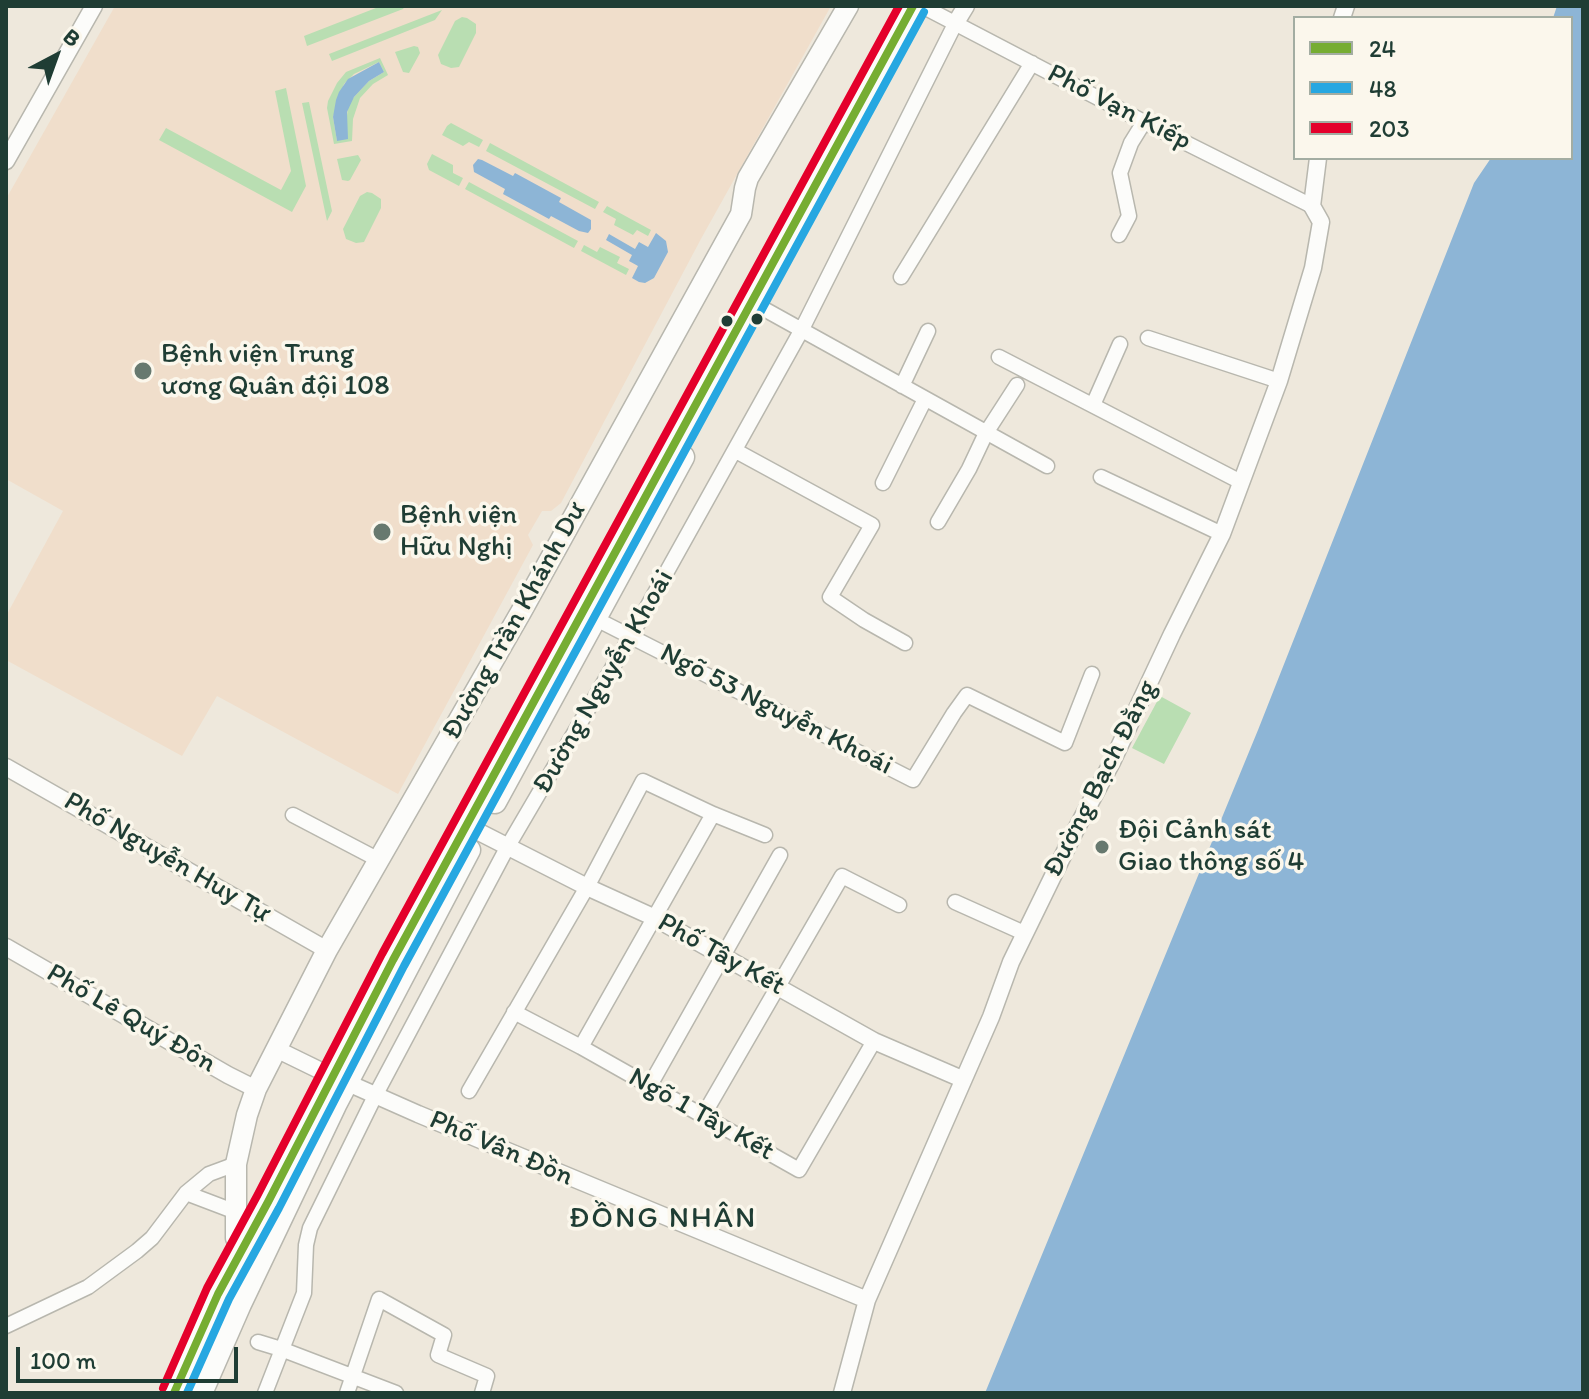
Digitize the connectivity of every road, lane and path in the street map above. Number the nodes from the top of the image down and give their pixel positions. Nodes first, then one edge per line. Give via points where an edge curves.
1 (94, 6) edge
2 (848, 6) edge
3 (966, 6) edge
4 (922, 7) edge
5 (955, 24) junction
6 (1032, 63) junction
7 (1144, 122) junction
8 (1318, 160) edge
9 (6, 161) edge
10 (1312, 206) junction
11 (1119, 235) dead end
12 (901, 277) dead end
13 (764, 309) junction
14 (801, 331) junction
15 (928, 331) dead end
16 (1148, 338) dead end
17 (1120, 344) dead end
18 (999, 357) dead end
19 (1279, 381) junction
20 (1017, 385) dead end
21 (902, 386) junction
22 (925, 399) junction
23 (1093, 405) junction
24 (986, 433) junction
25 (736, 451) junction
26 (1047, 466) dead end
27 (1101, 477) dead end
28 (1241, 482) junction
29 (883, 483) dead end
30 (938, 522) dead end
31 (1222, 534) junction
32 (596, 619) junction
33 (631, 636) junction
34 (905, 643) dead end
35 (1092, 674) dead end
36 (6, 767) edge
37 (713, 814) junction
38 (293, 815) dead end
39 (479, 832) junction
40 (765, 835) dead end
41 (508, 846) junction
42 (780, 855) dead end
43 (379, 860) junction
44 (587, 887) junction
45 (955, 902) dead end
46 (899, 905) dead end
47 (653, 917) junction
48 (1024, 933) junction
49 (6, 947) edge
50 (327, 950) junction
51 (723, 957) junction
52 (779, 987) junction
53 (514, 1012) junction
54 (874, 1041) junction
55 (581, 1047) junction
56 (276, 1049) junction
57 (317, 1069) dead end
58 (962, 1079) junction
59 (357, 1087) dead end
60 (649, 1087) junction
61 (256, 1089) junction
62 (469, 1091) dead end
63 (375, 1096) junction
64 (703, 1116) junction
65 (236, 1164) junction
66 (186, 1193) junction
67 (236, 1212) junction
68 (241, 1253) junction
69 (254, 1276) junction
70 (867, 1300) junction
71 (6, 1326) edge
72 (258, 1342) dead end
73 (281, 1349) junction
74 (353, 1376) junction
75 (174, 1393) edge
76 (201, 1393) edge
77 (265, 1393) edge
78 (347, 1393) edge
79 (396, 1393) edge
80 (482, 1393) edge
81 (842, 1393) edge

1 - 9 street
2 - 43 main road, Đường Trần Khánh Dư via 748,178 741,214
3 - 5 street
4 - 5 street, Phố Vạn Kiếp
4 - 13 main road, Đường Nguyễn Khoái
4 - 68 main road, Đường Nguyễn Khoái via 426,897
5 - 6 street, Phố Vạn Kiếp
5 - 14 street, Đường Nguyễn Khoái
6 - 7 street, Phố Vạn Kiếp
6 - 12 street
7 - 10 street, Phố Vạn Kiếp
7 - 11 street via 1120,173 1129,216
8 - 10 street, Đường Bạch Đằng
10 - 19 street, Đường Bạch Đằng via 1321,222 1313,268
13 - 14 street
13 - 32 main road, Đường Nguyễn Khoái
14 - 21 street
14 - 25 street, Đường Nguyễn Khoái
15 - 21 street
16 - 19 street
17 - 23 street
18 - 23 street
19 - 28 street, Đường Bạch Đằng
20 - 24 street
21 - 22 street
22 - 24 street
22 - 29 street
23 - 28 street
24 - 26 street
24 - 30 street
25 - 33 street, Đường Nguyễn Khoái
25 - 34 street via 872,525 830,597
27 - 31 street
28 - 31 street, Đường Bạch Đằng
31 - 48 street, Đường Bạch Đằng
32 - 33 street, Ngõ 53 Nguyễn Khoái
32 - 39 main road, Đường Nguyễn Khoái
33 - 35 street, Ngõ 53 Nguyễn Khoái via 913,780 967,695 1065,743
33 - 41 street, Đường Nguyễn Khoái
36 - 50 street, Phố Nguyễn Huy Tự
37 - 40 street
37 - 44 street via 643,781
37 - 47 street
38 - 43 street
39 - 41 street, Phố Tây Kết
39 - 69 main road, Đường Nguyễn Khoái via 335,1105
41 - 44 street, Phố Tây Kết
41 - 63 street, Đường Nguyễn Khoái
42 - 51 street
43 - 50 main road, Đường Trần Khánh Dư
44 - 47 street, Phố Tây Kết
44 - 53 street
45 - 48 street
46 - 52 street via 842,876
47 - 51 street, Phố Tây Kết
47 - 55 street
48 - 58 street, Đường Bạch Đằng
49 - 61 street, Phố Lê Quý Đôn
50 - 56 main road, Đường Trần Khánh Dư
51 - 52 street, Phố Tây Kết
51 - 60 street
52 - 54 street, Phố Tây Kết
52 - 64 street
53 - 55 street, Ngõ 1 Tây Kết
53 - 62 street
54 - 58 street, Phố Tây Kết
54 - 64 street, Ngõ 1 Tây Kết via 799,1170
55 - 60 street, Ngõ 1 Tây Kết
56 - 57 street
56 - 61 main road, Đường Trần Khánh Dư
58 - 70 street, Đường Bạch Đằng
59 - 63 street, Phố Vân Đồn
60 - 64 street, Ngõ 1 Tây Kết
61 - 65 main road, Đường Trần Khánh Dư
63 - 70 street, Phố Vân Đồn
63 - 73 street, Đường Nguyễn Khoái via 310,1228 304,1293
65 - 66 street via 209,1174
65 - 67 main road, Đường Trần Khánh Dư
66 - 67 street
66 - 71 street via 137,1251 88,1287
67 - 68 main road, Đường Trần Khánh Dư
68 - 69 main road
68 - 75 main road, Đường Nguyễn Khoái
69 - 76 main road, Đường Nguyễn Khoái
70 - 81 street, Đường Bạch Đằng
72 - 73 street
73 - 74 street
73 - 77 street, Đường Nguyễn Khoái
74 - 78 street
74 - 79 street
74 - 80 street via 379,1299 444,1335 438,1355 487,1376

